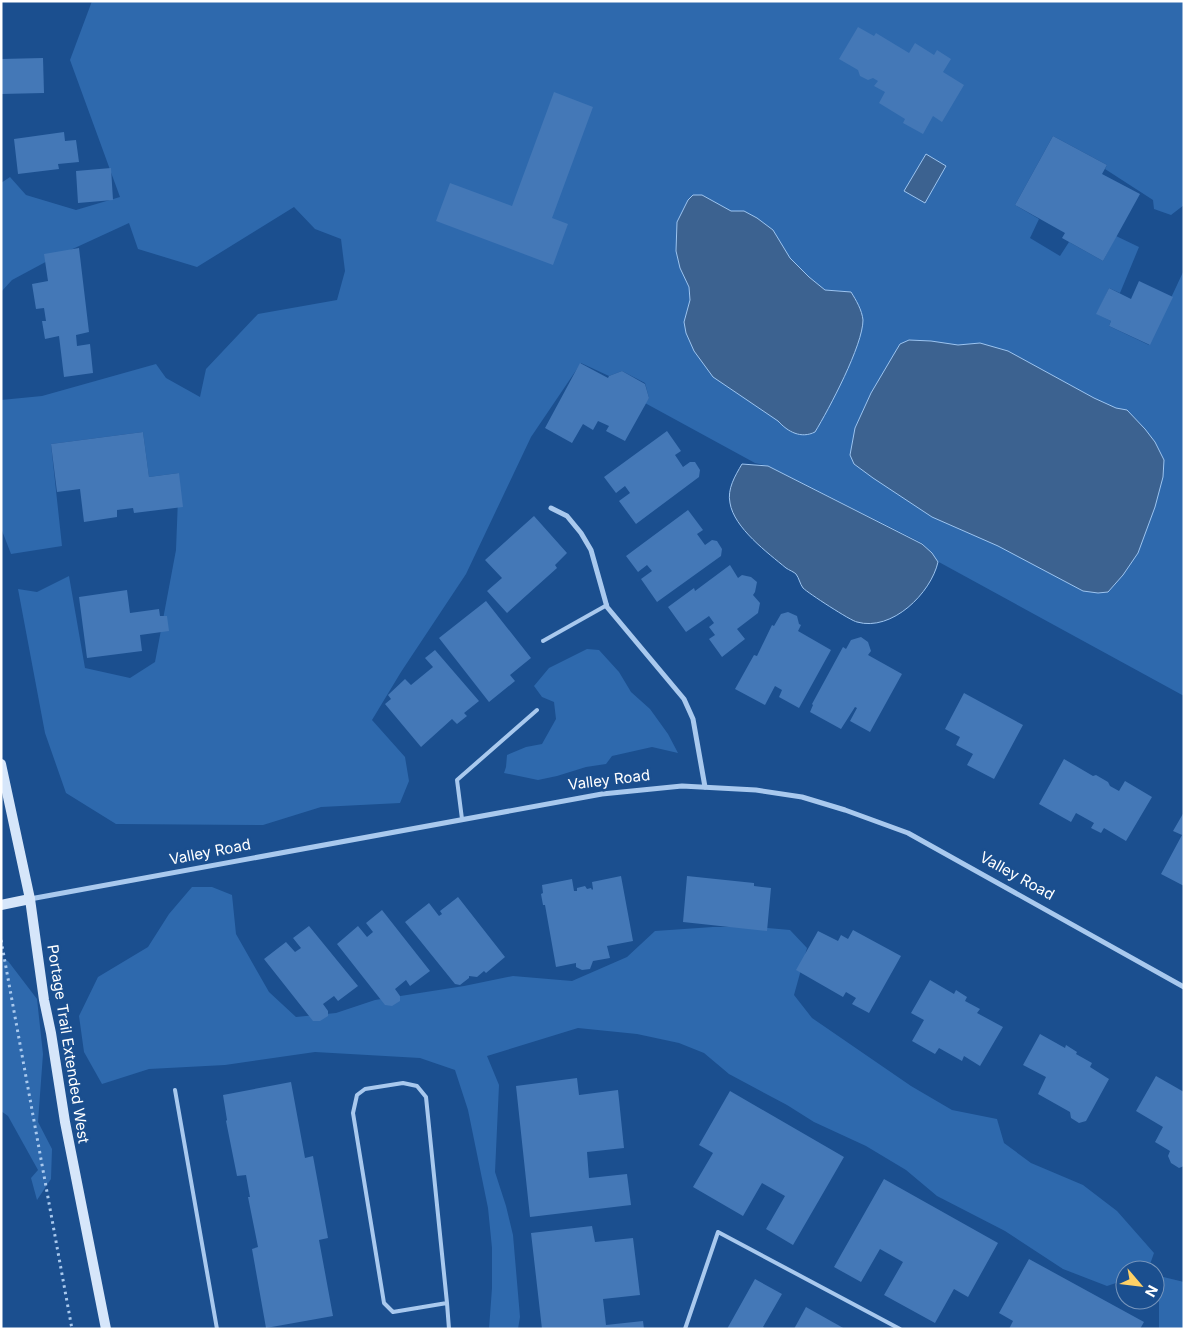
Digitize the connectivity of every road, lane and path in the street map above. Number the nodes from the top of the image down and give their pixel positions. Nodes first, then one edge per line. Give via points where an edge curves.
1 (551, 508) dead end
2 (607, 605) junction
3 (543, 641) dead end
4 (537, 710) dead end
5 (1, 764) edge
6 (705, 787) junction
7 (462, 819) junction
8 (30, 899) junction
9 (1, 905) edge
10 (1, 940) edge
11 (1184, 986) edge
12 (175, 1090) dead end
13 (447, 1303) junction
14 (72, 1329) edge
15 (106, 1329) edge
16 (217, 1329) edge
17 (449, 1329) edge
18 (685, 1329) edge
19 (900, 1329) edge

1 - 2 street via 567,516 591,550
2 - 3 lane
2 - 6 street via 684,699 693,719
4 - 7 lane via 457,780
5 - 8 main road, Portage Trail Extended West
6 - 7 street, Valley Road via 682,786 602,794
6 - 11 street, Valley Road via 802,797 908,833
7 - 8 street, Valley Road
8 - 9 main road, Valley Road
8 - 15 main road, Portage Trail Extended West via 65,1122
10 - 14 path
12 - 16 lane
13 - 13 lane via 393,1312 384,1303 353,1113 357,1095 365,1089 403,1083 417,1086 426,1097
13 - 17 lane
18 - 19 lane via 718,1232

